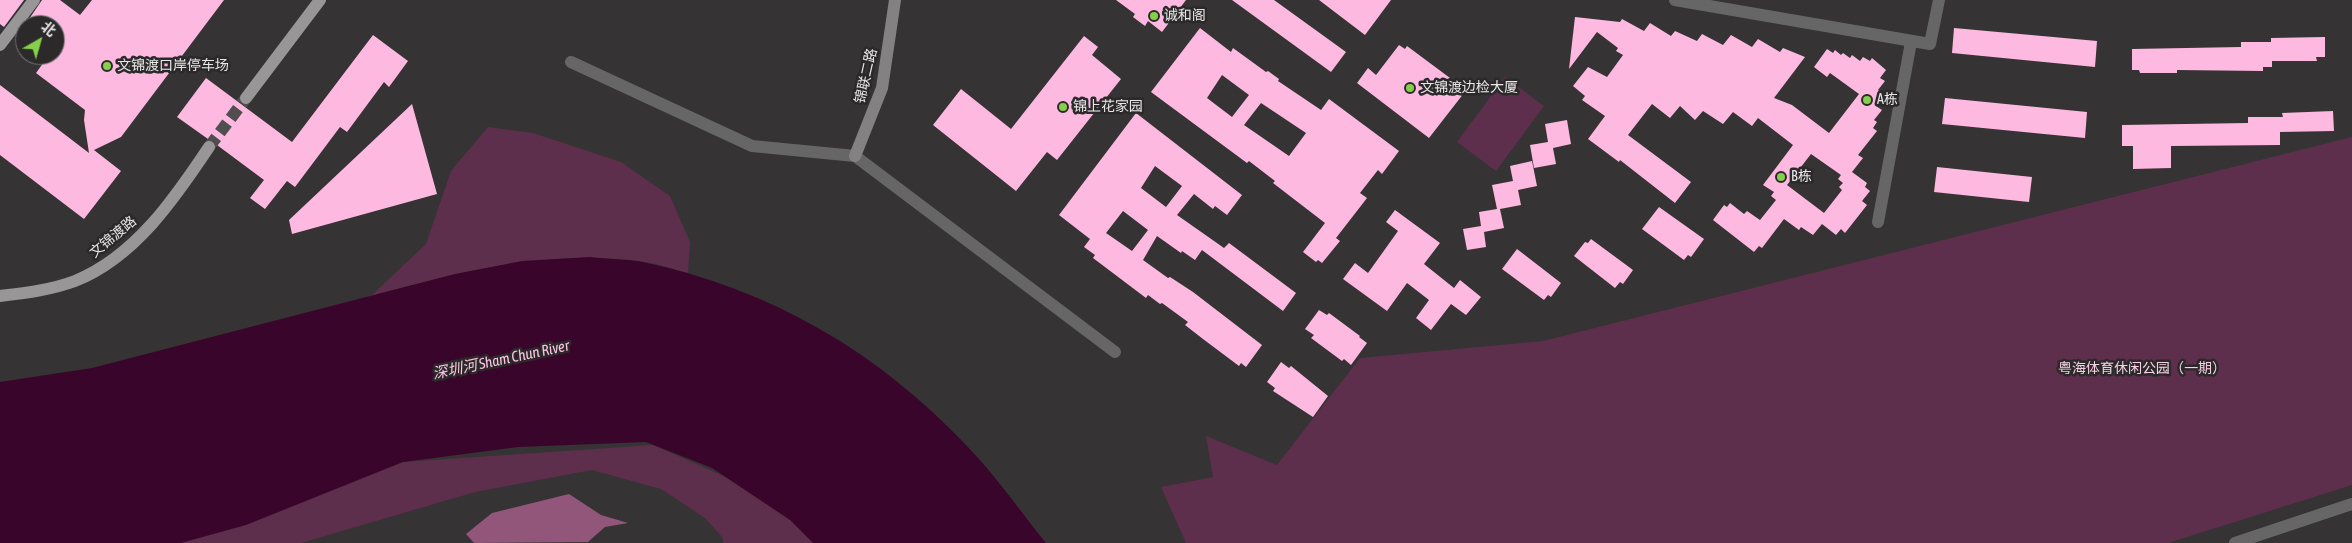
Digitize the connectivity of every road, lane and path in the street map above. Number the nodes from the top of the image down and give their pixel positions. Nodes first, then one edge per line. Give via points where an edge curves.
1 (34, 0) edge
2 (320, 0) edge
3 (895, 0) edge
4 (1675, 0) edge
5 (1939, 0) edge
6 (1911, 42) junction
7 (0, 45) edge
8 (571, 62) dead end
9 (246, 98) tunnel mouth
10 (209, 147) tunnel mouth
11 (856, 156) junction
12 (1878, 222) dead end
13 (0, 296) edge
14 (1115, 352) dead end
15 (2352, 504) edge
16 (2235, 543) edge

1 - 7 main road
2 - 9 main road
3 - 11 street, 锦联二路 via 882,88
4 - 6 street
5 - 6 street via 1930,44
6 - 12 street
8 - 11 street via 752,146
10 - 13 main road, 文锦渡路 via 166,208 108,262 76,280 57,286
11 - 14 street
15 - 16 street

